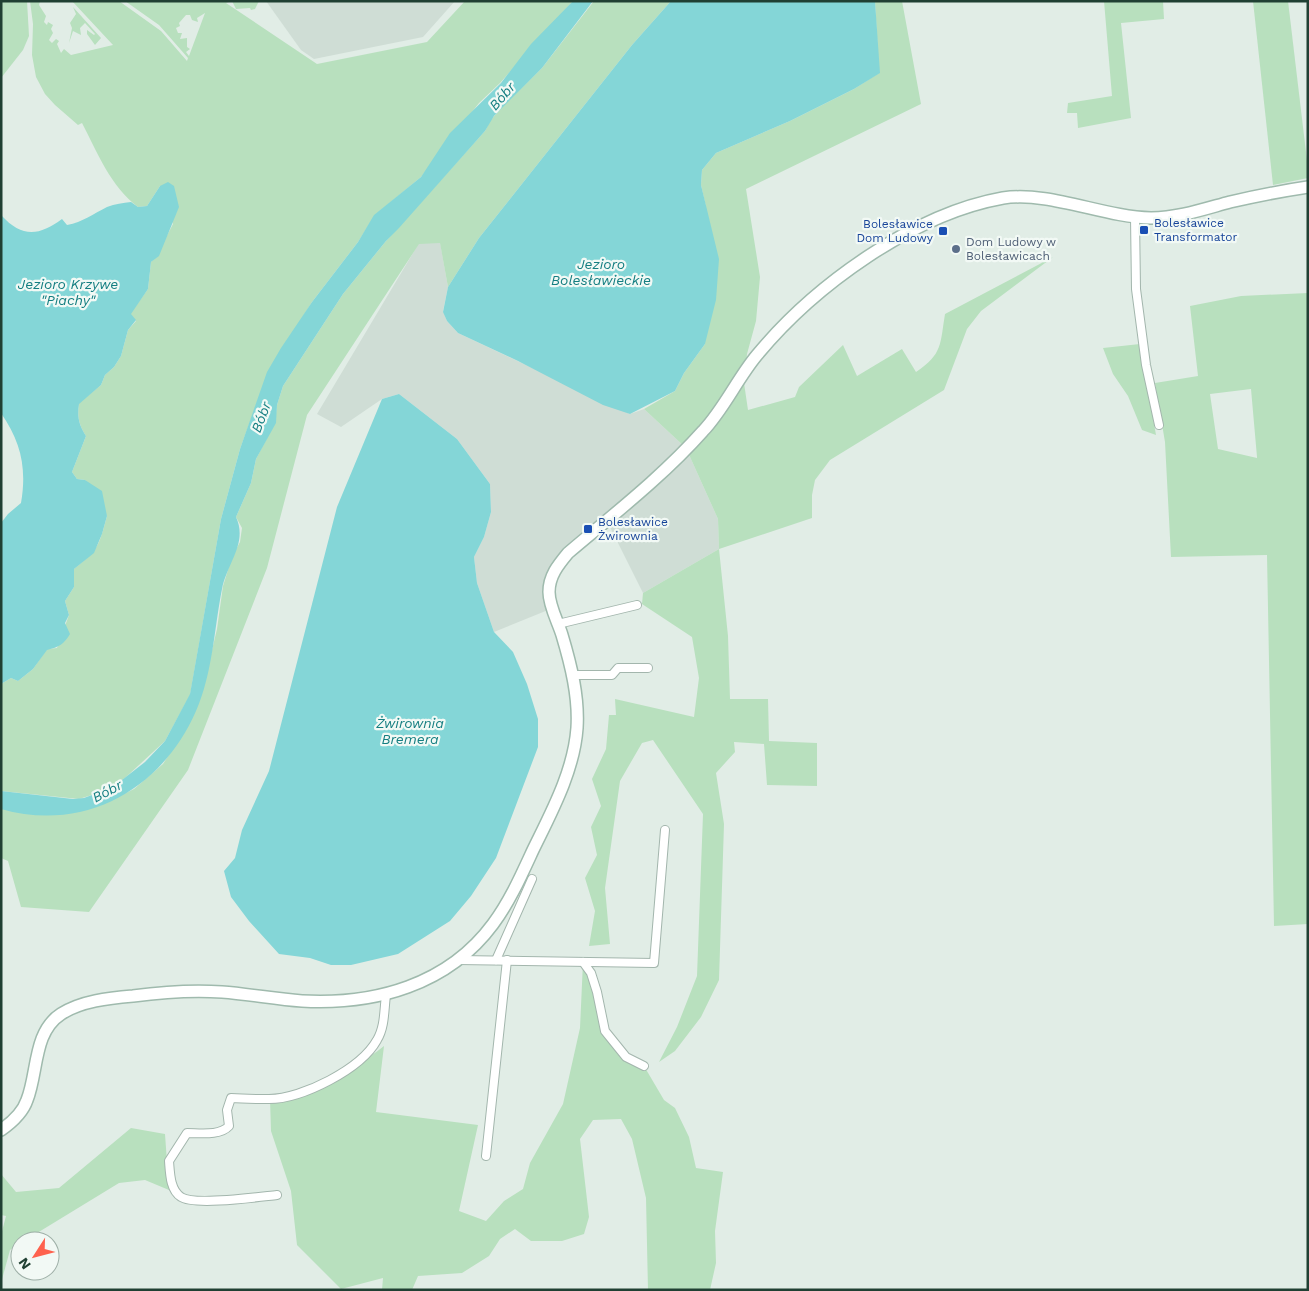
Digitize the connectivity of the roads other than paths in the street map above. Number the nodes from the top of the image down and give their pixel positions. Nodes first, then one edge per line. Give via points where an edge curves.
1 (1308, 187) edge
2 (1135, 217) junction
3 (1159, 424) dead end
4 (637, 605) dead end
5 (558, 624) junction
6 (648, 668) dead end
7 (573, 675) junction
8 (665, 830) dead end
9 (532, 879) dead end
10 (458, 960) junction
11 (496, 960) junction
12 (507, 960) junction
13 (583, 962) junction
14 (386, 996) junction
15 (644, 1066) dead end
16 (1, 1130) edge
17 (486, 1156) dead end
18 (277, 1195) dead end

1 - 2 street via 1170,216
2 - 3 street via 1136,289 1146,365
2 - 5 street via 1024,196 1001,199 926,224 868,257 791,317 744,370 705,430 560,562 553,572 549,593
4 - 5 street
5 - 7 street
6 - 7 street via 618,668 612,675
7 - 10 street via 577,729 566,776 512,896 483,936
8 - 13 street via 654,962
9 - 11 street
10 - 11 street
10 - 14 street via 441,972
11 - 12 street
12 - 13 street
12 - 17 street
13 - 15 street via 591,973 605,1031 626,1057
14 - 16 street via 316,1001 177,991 82,1005 62,1013 50,1023 39,1051 27,1101
14 - 18 street via 384,1021 377,1040 362,1058 322,1084 285,1097 231,1098 227,1110 229,1126 216,1132 188,1133 169,1161 173,1187 179,1196 186,1199 231,1200

